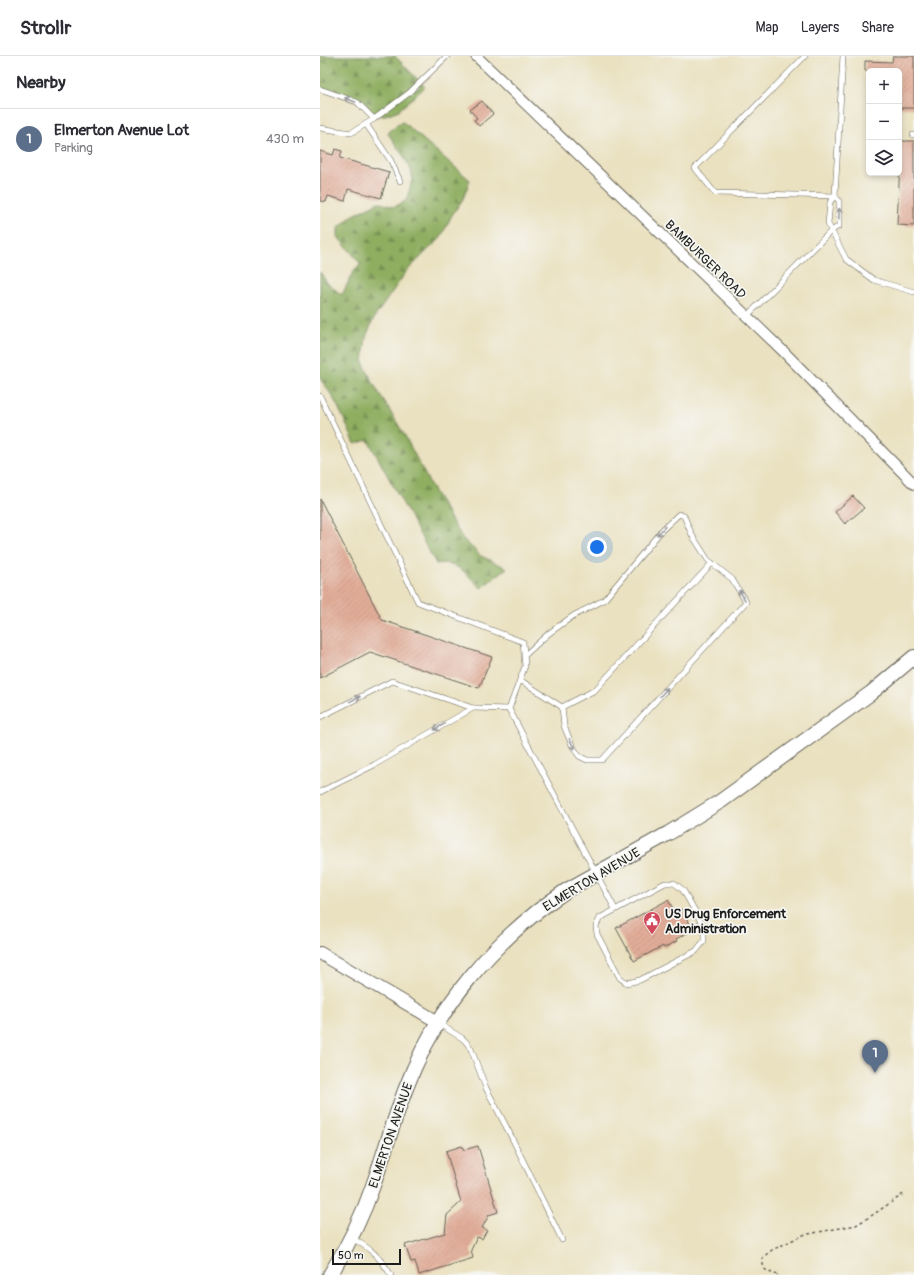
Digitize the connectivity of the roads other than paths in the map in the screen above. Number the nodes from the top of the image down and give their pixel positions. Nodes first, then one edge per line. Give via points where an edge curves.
1 (447, 56) edge
2 (476, 56) edge
3 (806, 56) edge
4 (843, 56) edge
5 (320, 89) edge
6 (374, 119) junction
7 (366, 124) junction
8 (320, 128) edge
9 (400, 181) dead end
10 (835, 196) junction
11 (832, 231) junction
12 (914, 292) edge
13 (747, 316) junction
14 (320, 396) edge
15 (914, 484) edge
16 (712, 563) junction
17 (524, 656) junction
18 (914, 657) edge
19 (520, 680) junction
20 (562, 707) junction
21 (473, 708) junction
22 (509, 709) junction
23 (320, 717) edge
24 (320, 792) edge
25 (596, 874) junction
26 (615, 909) junction
27 (320, 953) edge
28 (438, 1022) junction
29 (351, 1237) junction
30 (562, 1240) dead end
31 (330, 1275) edge
32 (391, 1275) edge

1 - 6 lane via 409,93
2 - 13 street, BAMBURGER ROAD
3 - 10 lane via 695,168 715,193
4 - 10 lane
6 -> 5 lane via 357,102
6 - 7 lane
7 - 8 lane via 351,133
7 - 9 lane via 391,162
10 - 11 lane via 830,202 828,224
11 -> 10 lane via 839,226 839,201
11 - 12 lane via 846,259 874,280
11 - 13 lane
13 - 15 street, BAMBURGER ROAD
14 - 17 lane via 418,602 523,642
16 -> 17 lane via 692,535 684,516 679,514 662,530 604,600 573,616
16 - 20 lane via 595,690
20 -> 16 lane via 564,726 579,756 587,760 602,760 746,602 732,579
17 - 19 lane via 525,666
18 - 25 main road, ELMERTON AVENUE via 871,693 721,800
19 - 20 lane
19 - 22 lane
21 - 22 lane
23 -> 21 lane via 392,681
21 -> 24 lane via 374,765
22 - 25 lane
25 - 26 lane
25 - 28 main road, ELMERTON AVENUE via 551,901 522,923 483,961
26 - 26 lane via 665,883 674,883 683,890 700,920 704,941 696,951 640,980 627,983 620,978 597,934 596,926 600,918
27 - 28 street
28 - 29 main road, ELMERTON AVENUE via 406,1088 374,1182
28 - 30 lane via 462,1038 471,1049 486,1088
29 - 31 main road, ELMERTON AVENUE
29 - 32 lane via 375,1254

